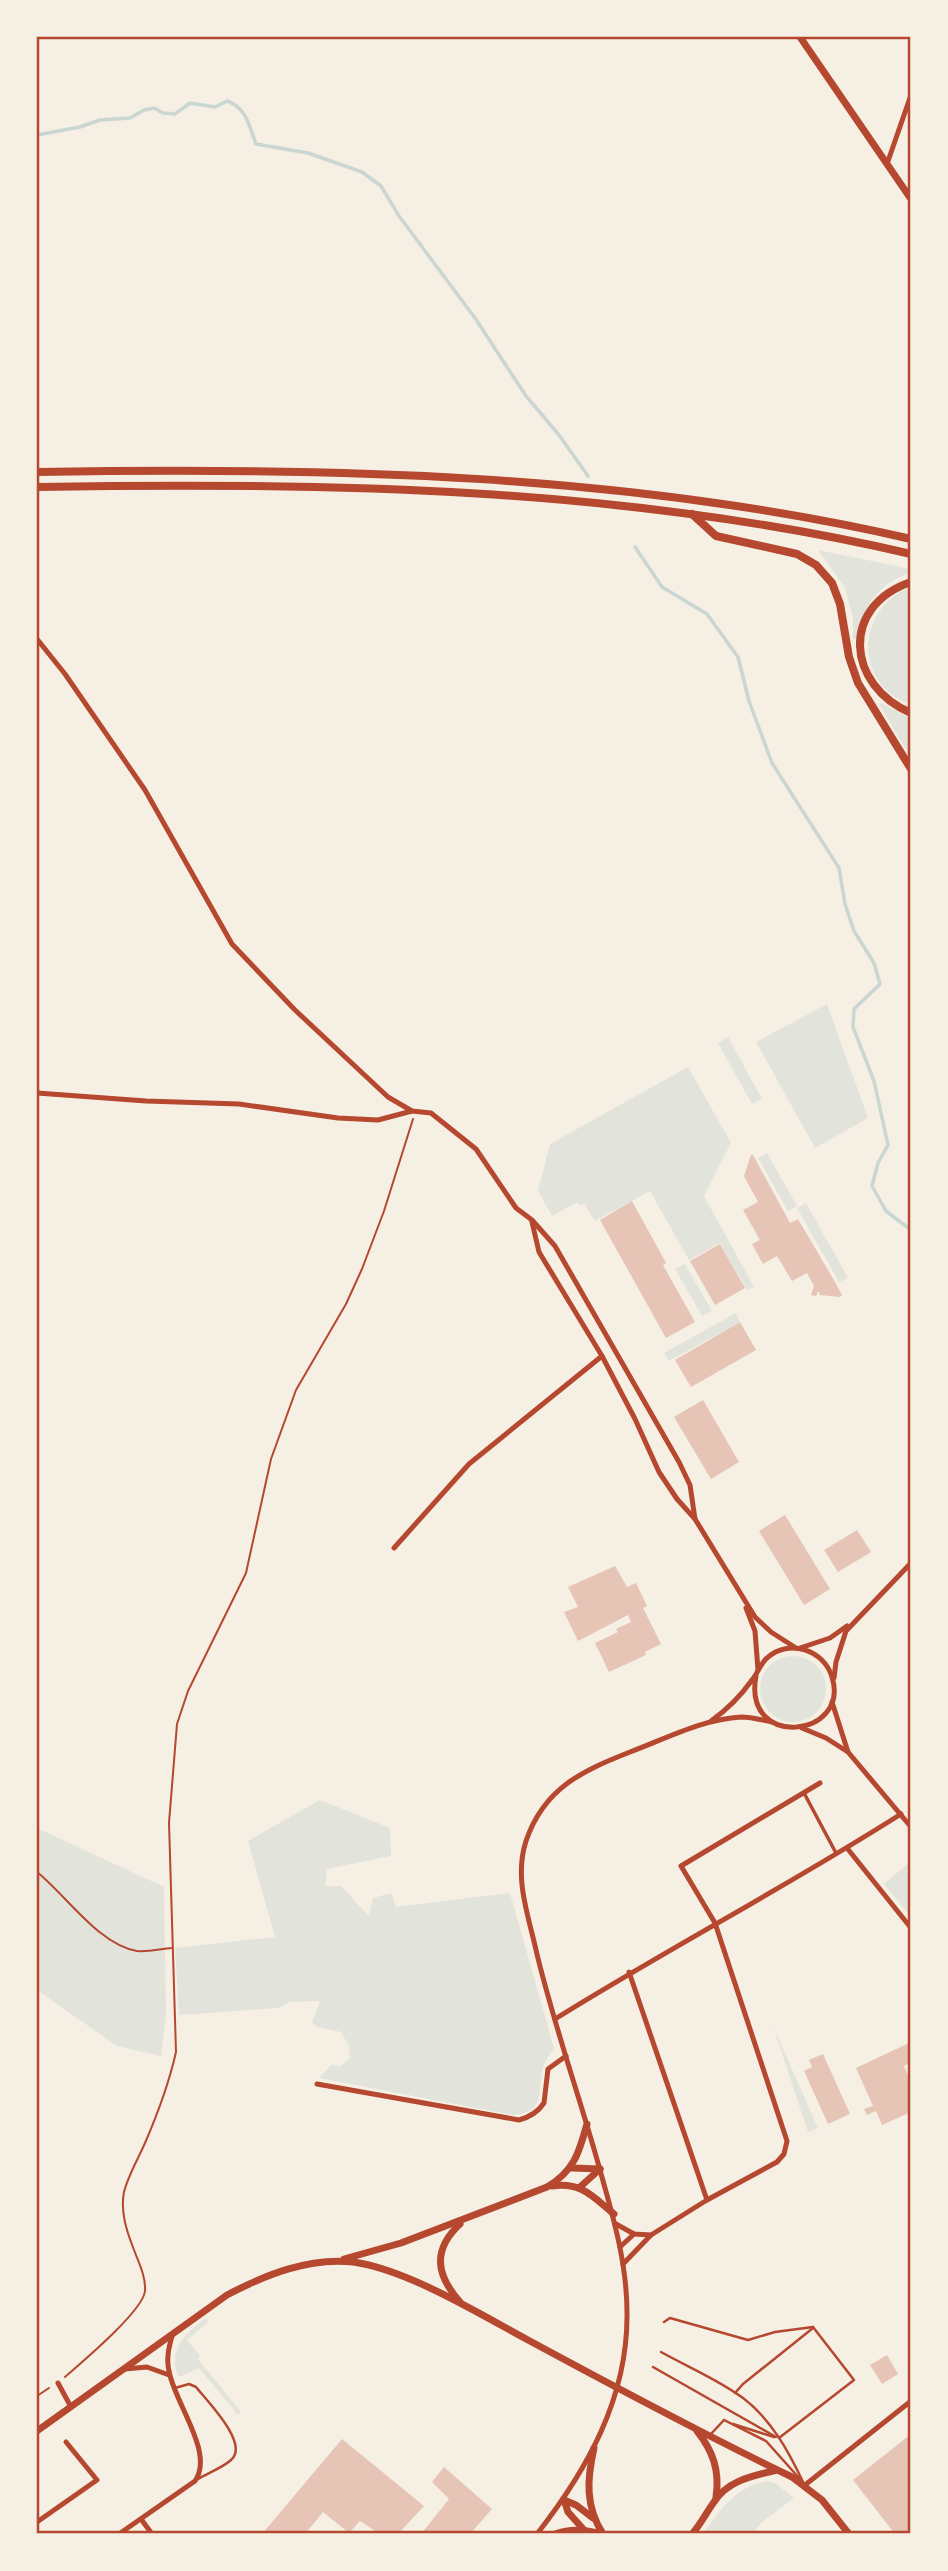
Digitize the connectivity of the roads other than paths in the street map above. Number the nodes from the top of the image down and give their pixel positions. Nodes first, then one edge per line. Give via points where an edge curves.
1 (800, 37) edge
2 (911, 95) edge
3 (887, 164) junction
4 (911, 199) edge
5 (37, 472) edge
6 (37, 486) edge
7 (692, 514) junction
8 (911, 539) edge
9 (911, 554) edge
10 (911, 582) edge
11 (37, 639) edge
12 (911, 713) edge
13 (911, 769) edge
14 (37, 1093) edge
15 (413, 1111) junction
16 (532, 1220) junction
17 (602, 1356) junction
18 (695, 1518) junction
19 (394, 1548) dead end
20 (911, 1563) edge
21 (742, 1598) junction
22 (852, 1622) junction
23 (798, 1648) junction
24 (757, 1673) junction
25 (833, 1680) junction
26 (832, 1701) junction
27 (772, 1722) junction
28 (708, 1723) junction
29 (802, 1728) junction
30 (848, 1752) junction
31 (820, 1783) dead end
32 (804, 1793) junction
33 (901, 1814) junction
34 (911, 1827) edge
35 (848, 1848) junction
36 (837, 1854) junction
37 (715, 1923) junction
38 (911, 1928) edge
39 (629, 1972) junction
40 (555, 2019) junction
41 (566, 2056) junction
42 (317, 2084) dead end
43 (587, 2124) junction
44 (572, 2168) junction
45 (600, 2169) junction
46 (547, 2187) junction
47 (580, 2187) junction
48 (707, 2200) junction
49 (614, 2214) junction
50 (466, 2220) junction
51 (616, 2224) junction
52 (634, 2234) junction
53 (651, 2235) junction
54 (620, 2247) junction
55 (339, 2261) junction
56 (623, 2263) junction
57 (464, 2306) junction
58 (664, 2322) dead end
59 (813, 2327) junction
60 (173, 2332) junction
61 (662, 2352) dead end
62 (653, 2367) dead end
63 (122, 2370) junction
64 (169, 2375) junction
65 (58, 2383) road end
66 (175, 2388) junction
67 (735, 2393) junction
68 (911, 2401) edge
69 (72, 2407) junction
70 (724, 2420) junction
71 (694, 2427) junction
72 (37, 2431) edge
73 (710, 2435) junction
74 (779, 2438) junction
75 (66, 2442) dead end
76 (594, 2448) junction
77 (777, 2470) junction
78 (195, 2481) junction
79 (805, 2485) junction
80 (715, 2499) junction
81 (564, 2500) junction
82 (594, 2518) junction
83 (141, 2519) junction
84 (37, 2522) edge
85 (584, 2530) junction
86 (119, 2534) edge
87 (152, 2534) edge
88 (537, 2534) edge
89 (555, 2534) edge
90 (603, 2534) edge
91 (692, 2534) edge
92 (849, 2534) edge

1 - 3 main road
2 - 3 street
3 - 4 main road
5 - 8 highway via 331,471 520,482 752,508
6 - 7 highway via 347,486
7 - 9 highway
7 - 13 highway via 716,536 797,554 824,573 839,604 858,683
10 - 12 highway via 885,595 868,613 860,650 870,681 886,699
11 - 15 street via 145,790 232,944 388,1097
14 - 15 street via 239,1104 378,1120
15 - 16 street via 431,1113 476,1149 516,1208
16 - 17 street via 539,1252
16 - 18 street via 555,1247 679,1462 690,1485
17 - 18 street via 659,1472
17 - 19 street via 469,1464
18 - 21 street
20 - 22 street
21 - 23 street via 763,1625
21 - 24 street via 755,1631
22 - 23 street via 830,1637
22 - 25 street via 840,1647
23 - 24 street via 776,1652
23 - 25 street via 819,1656
24 - 27 street via 754,1696
24 - 28 street via 736,1702
25 - 26 street
26 - 29 street via 821,1718
26 - 30 street
27 - 28 street via 743,1717
27 - 29 street
28 - 40 street via 582,1772 558,1790 533,1826 521,1864 521,1885
29 - 30 street
30 - 33 street
31 - 32 street
32 - 36 street
32 - 37 street via 681,1866
33 - 34 street
33 - 35 street
35 - 36 street
35 - 38 street
36 - 37 street
37 - 39 street
37 - 48 street via 787,2141 776,2162
39 - 40 street
39 - 48 street
40 - 41 street
41 - 42 street via 548,2069 541,2108 519,2120
41 - 43 street
43 - 44 main road
43 - 45 street
44 - 45 main road
44 - 46 main road
45 - 47 main road
45 - 49 street
46 - 47 main road
46 - 50 main road
47 - 49 main road
48 - 53 street
49 - 51 street
50 - 55 main road
50 - 57 main road via 449,2236 440,2260 446,2282
51 - 52 street
51 - 54 street
52 - 53 street
52 - 54 street
53 - 56 street
54 - 56 street
55 - 57 main road via 377,2267
55 - 60 main road via 293,2268 255,2281
56 - 76 street via 627,2327 623,2362
57 - 71 main road
58 - 59 lane via 670,2318 748,2340
59 - 67 lane
59 - 74 lane via 854,2380
60 - 63 main road
60 - 64 street
61 - 67 lane
62 - 74 lane
63 - 64 street via 147,2367
63 - 69 main road
64 - 66 street
65 - 69 street
66 - 78 street via 201,2458
66 - 78 lane via 196,2386 235,2437 233,2459
67 - 74 lane
68 - 79 street
69 - 72 main road
70 - 73 lane
70 - 74 lane
70 - 79 lane via 766,2441
71 - 73 main road
71 - 80 main road via 715,2462
73 - 77 main road
74 - 79 lane
75 - 84 street via 97,2480
76 - 81 street
76 - 82 main road via 587,2479
77 - 79 main road
77 - 80 main road via 735,2483
78 - 83 street
79 - 92 main road
80 - 91 main road
81 - 82 main road
81 - 85 main road
81 - 88 street
82 - 90 main road
83 - 86 street
83 - 87 street
85 - 89 main road
85 - 90 main road

